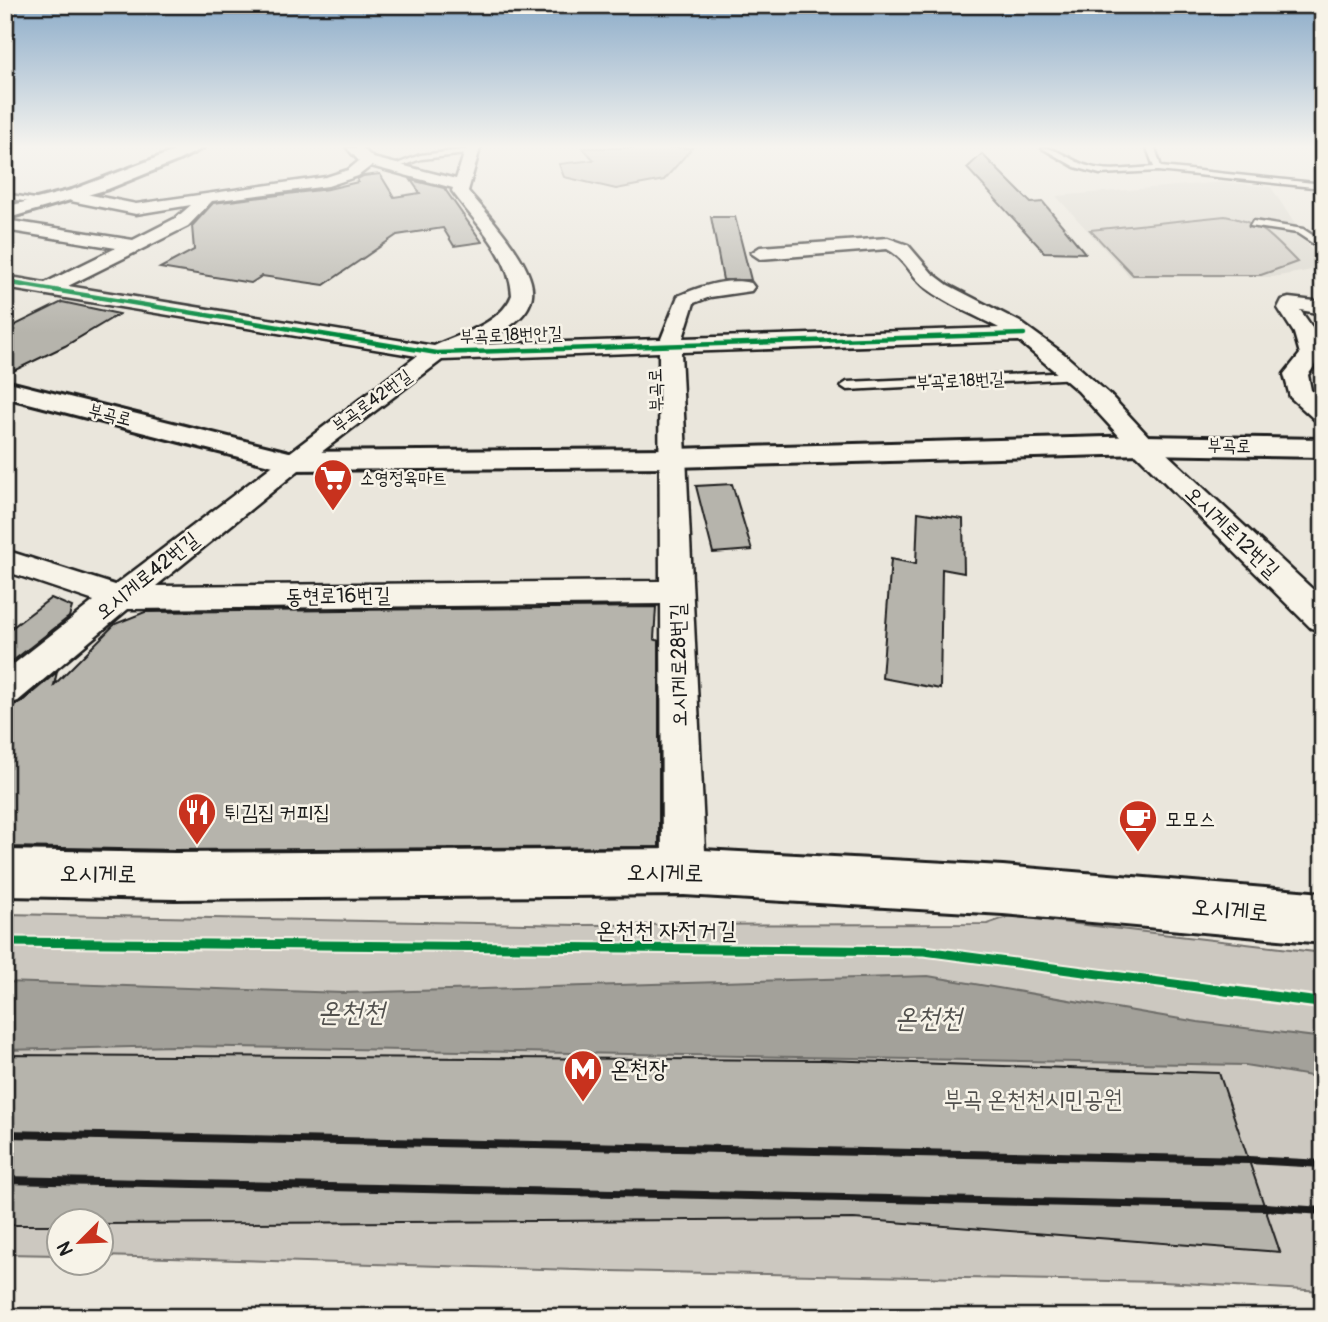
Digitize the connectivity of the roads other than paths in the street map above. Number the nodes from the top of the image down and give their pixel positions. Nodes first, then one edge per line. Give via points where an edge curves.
1 (194, 210) edge
2 (474, 210) edge
3 (1254, 224) dead end
4 (5, 225) edge
5 (133, 245) junction
6 (1323, 247) edge
7 (760, 253) dead end
8 (5, 282) edge
9 (744, 288) dead end
10 (48, 289) junction
11 (1323, 308) edge
12 (1024, 334) junction
13 (670, 345) junction
14 (437, 353) junction
15 (1074, 376) junction
16 (847, 386) dead end
17 (5, 388) edge
18 (1323, 414) edge
19 (1142, 445) junction
20 (1323, 448) edge
21 (674, 458) junction
22 (289, 461) junction
23 (5, 560) edge
24 (677, 592) junction
25 (120, 598) junction
26 (1323, 619) edge
27 (5, 691) edge
28 (684, 872) junction
29 (6, 874) edge
30 (1323, 918) edge

1 - 5 street via 181,222
2 - 14 street, 부곡로42번길 via 520,278 522,296 511,314 491,328
3 - 6 lane via 1304,232
4 - 5 street
5 - 10 street
7 - 12 street via 895,245 932,283
8 - 10 street, 부곡로18번안길
9 - 13 street, 부곡로 via 706,291 685,300
10 - 14 street, 부곡로18번안길
11 - 18 street via 1295,304 1288,308 1310,350 1309,361 1296,374 1299,392
12 - 13 street, 부곡로18번안길
12 - 15 street
13 - 14 street, 부곡로18번안길
13 - 21 street, 부곡로
14 - 22 street, 부곡로42번길
15 - 16 lane, 부곡로18번길
15 - 19 street
17 - 22 main road, 부곡로
19 - 20 main road, 부곡로
19 - 21 main road, 부곡로
19 - 26 street, 오시게로12번길
21 - 22 main road, 부곡로
21 - 24 street, 오시게로28번길
22 - 25 street, 오시게로42번길
23 - 25 street, 동현로16번길
24 - 25 street, 동현로16번길
24 - 28 street, 오시게로28번길
25 - 27 street, 오시게로42번길
28 - 29 main road, 오시게로
28 - 30 main road, 오시게로 via 1003,890

